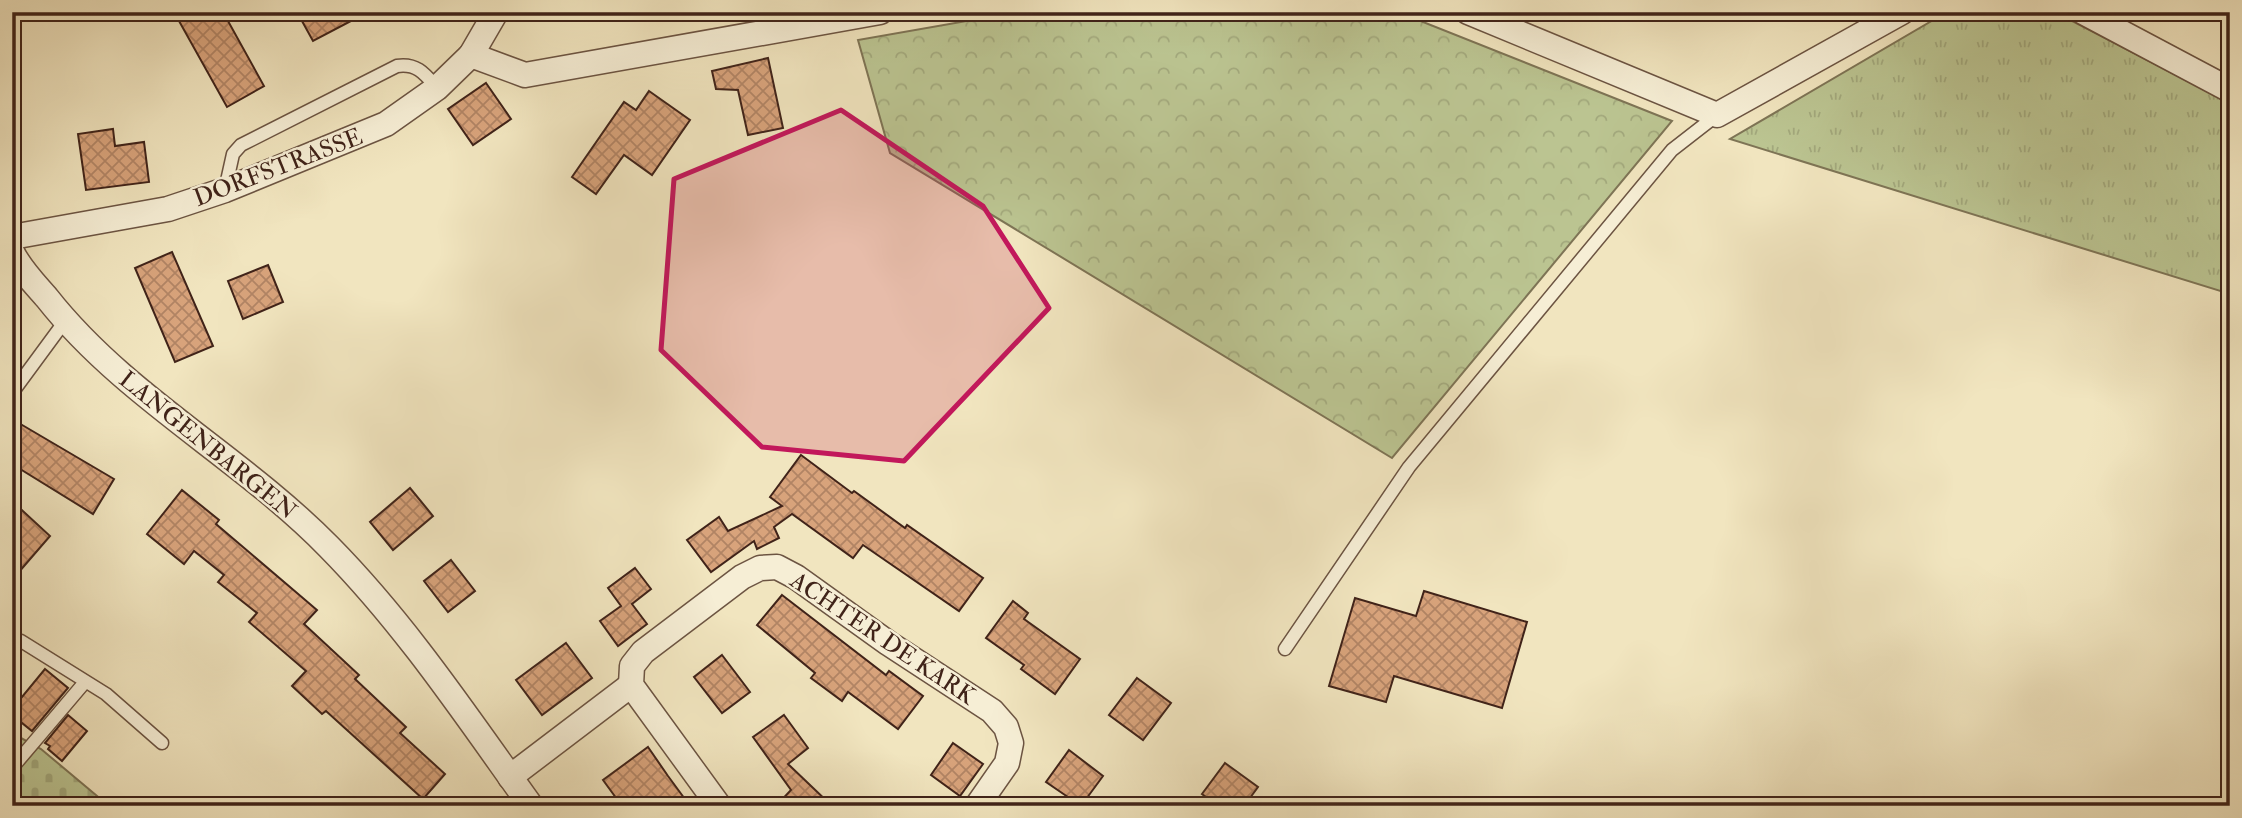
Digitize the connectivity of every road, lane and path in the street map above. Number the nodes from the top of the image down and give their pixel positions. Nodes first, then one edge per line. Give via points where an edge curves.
1 (496, 12) edge
2 (880, 12) edge
3 (1468, 12) edge
4 (1902, 12) edge
5 (2083, 12) edge
6 (471, 55) junction
7 (438, 88) junction
8 (2230, 90) edge
9 (1717, 114) junction
10 (225, 190) junction
11 (12, 237) edge
12 (12, 252) edge
13 (65, 321) junction
14 (12, 393) edge
15 (21, 641) dead end
16 (1286, 649) dead end
17 (85, 682) junction
18 (631, 685) junction
19 (162, 743) dead end
20 (12, 768) edge
21 (510, 777) junction
22 (531, 806) edge
23 (719, 806) edge
24 (977, 806) edge

1 - 6 street, DORFSTRASSE
2 - 6 street via 525,75
3 - 9 street
4 - 9 street
5 - 8 street
6 - 7 street, DORFSTRASSE
7 - 10 street, DORFSTRASSE via 386,124
7 - 10 lane via 410,64 397,66 241,145 233,154
9 - 16 lane via 1672,150 1409,467
10 - 11 street, DORFSTRASSE via 167,209
12 - 13 street, LANGENBARGEN
13 - 14 lane
13 - 21 street, LANGENBARGEN via 119,374 256,479 329,547 444,683
15 - 17 lane
17 - 19 lane via 106,694
17 - 20 lane
18 - 21 street
18 - 23 street
18 - 24 street, ACHTER DE KARK via 632,666 643,652 742,577 760,568 777,567 992,711 1006,726 1012,743 1007,763
21 - 22 street, LANGENBARGEN

